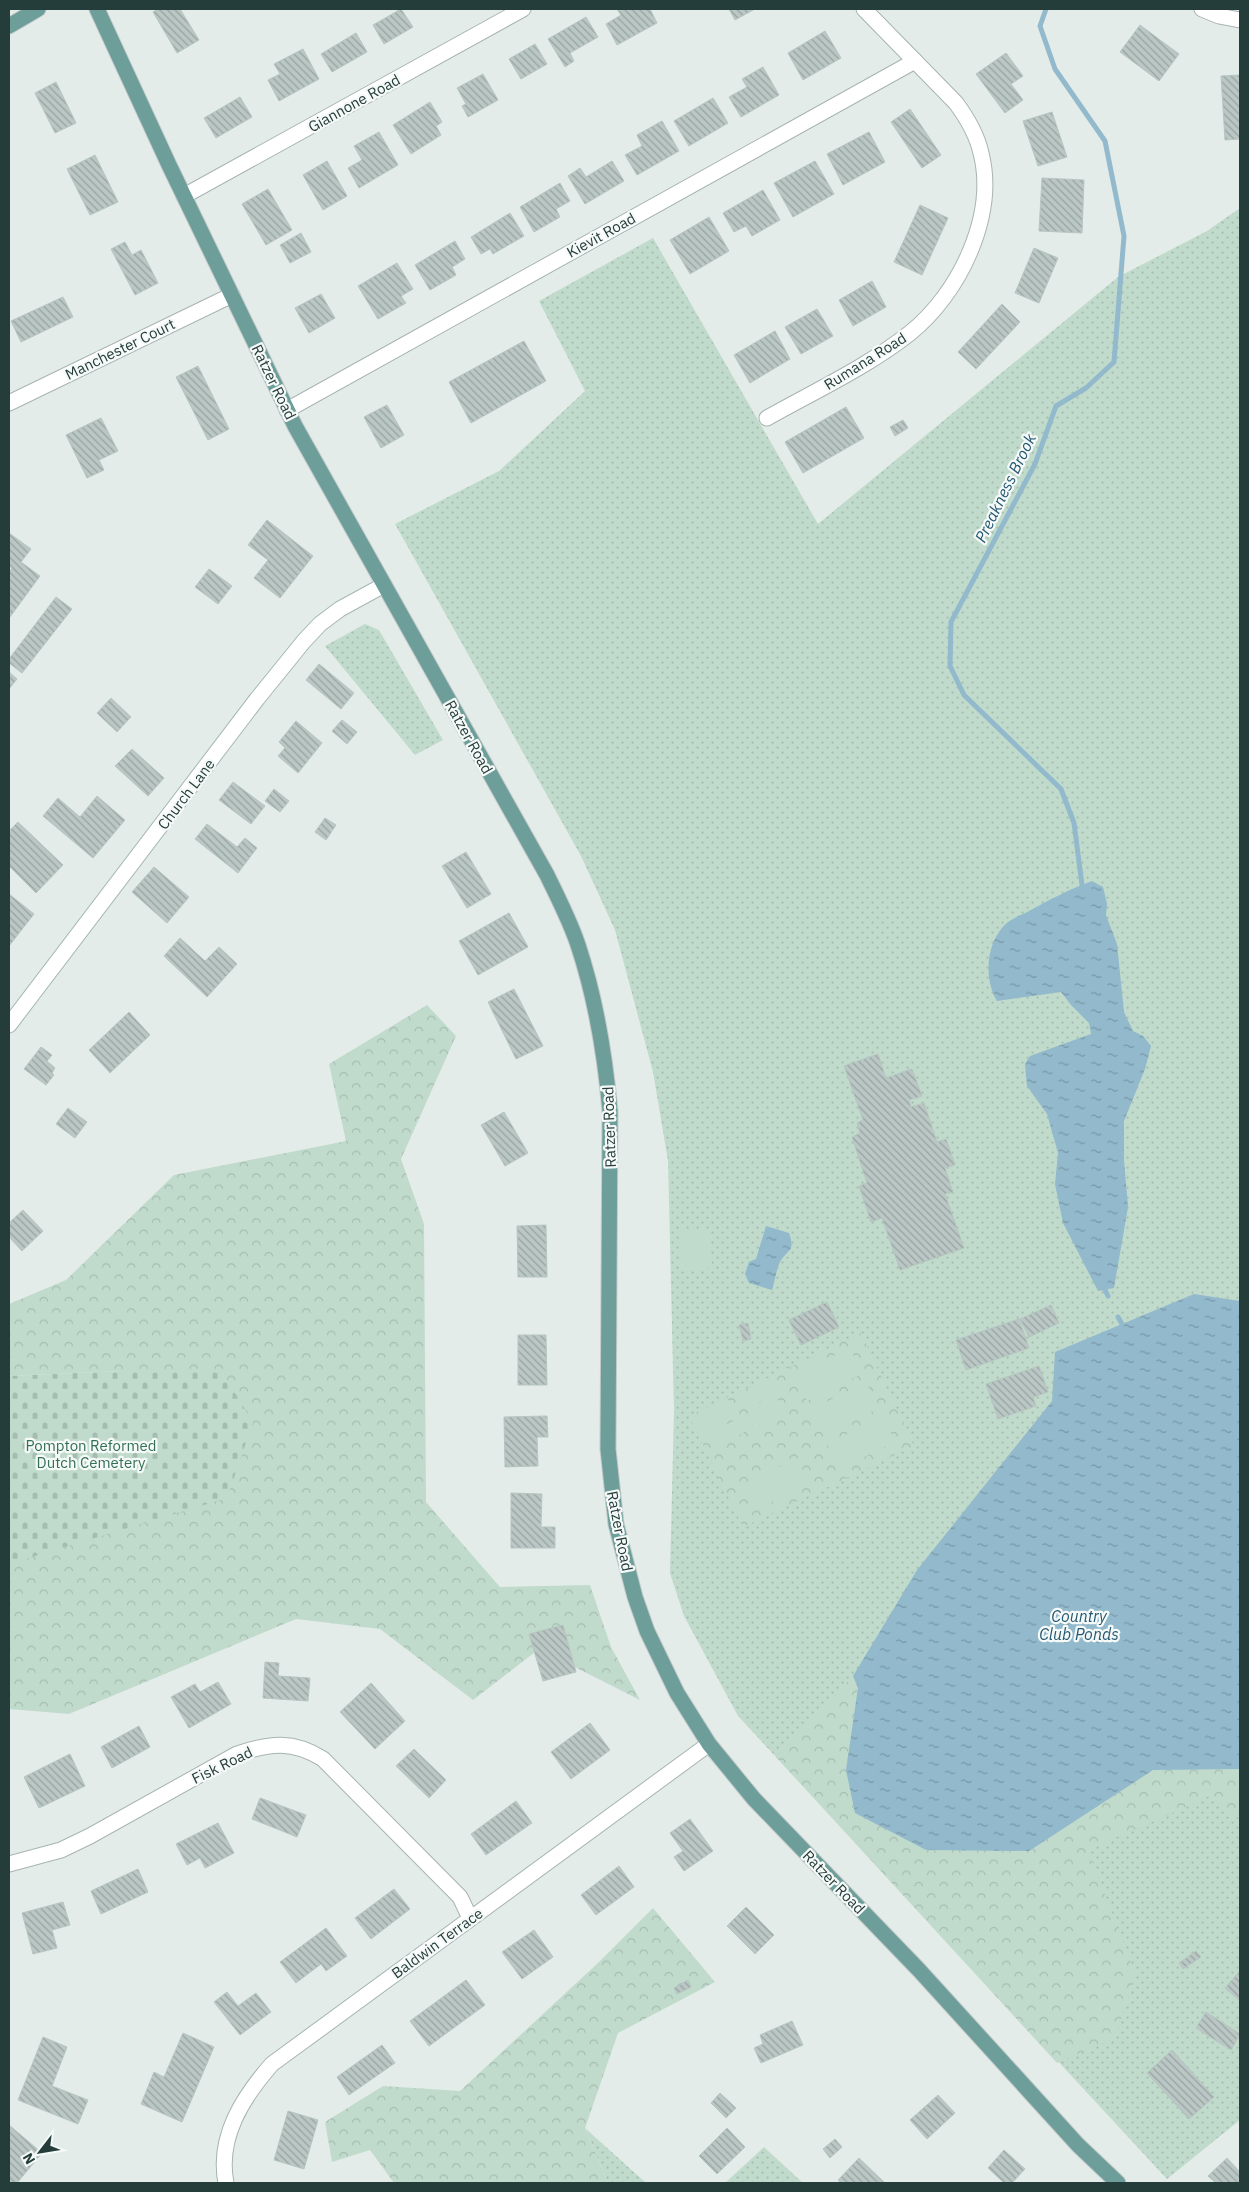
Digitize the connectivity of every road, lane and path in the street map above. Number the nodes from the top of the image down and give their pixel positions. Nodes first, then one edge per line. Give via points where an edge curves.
1 (38, 9) edge
2 (97, 9) edge
3 (523, 9) edge
4 (864, 9) edge
5 (1202, 9) edge
6 (1240, 20) edge
7 (9, 26) edge
8 (915, 61) junction
9 (184, 196) junction
10 (232, 295) junction
11 (9, 403) edge
12 (287, 410) junction
13 (767, 418) dead end
14 (384, 585) junction
15 (9, 1025) edge
16 (709, 1744) junction
17 (9, 1864) edge
18 (470, 1918) junction
19 (226, 2183) edge
20 (1118, 2183) edge

1 - 7 main road
2 - 9 main road, Ratzer Road
3 - 9 street, Giannone Road
4 - 8 street, Rumana Road
5 - 6 street
8 - 12 street, Kievit Road
8 - 13 street, Rumana Road via 966,116 982,154 984,197 980,224 971,250 940,302 910,332 874,358
9 - 10 main road, Ratzer Road
10 - 11 street, Manchester Court
10 - 12 main road, Ratzer Road
12 - 14 main road, Ratzer Road
14 - 15 street, Church Lane via 340,609 304,641
14 - 16 main road, Ratzer Road via 546,875 577,944 586,973 607,1071 610,1111 608,1448 616,1524 647,1631 677,1693
16 - 18 street, Baldwin Terrace
16 - 20 main road, Ratzer Road via 754,1799 919,1970 1078,2145
17 - 18 street, Fisk Road via 60,1850 90,1836 237,1754 256,1747 293,1746 323,1759 460,1896
18 - 19 street, Baldwin Terrace via 272,2064 240,2105 230,2128 225,2151

